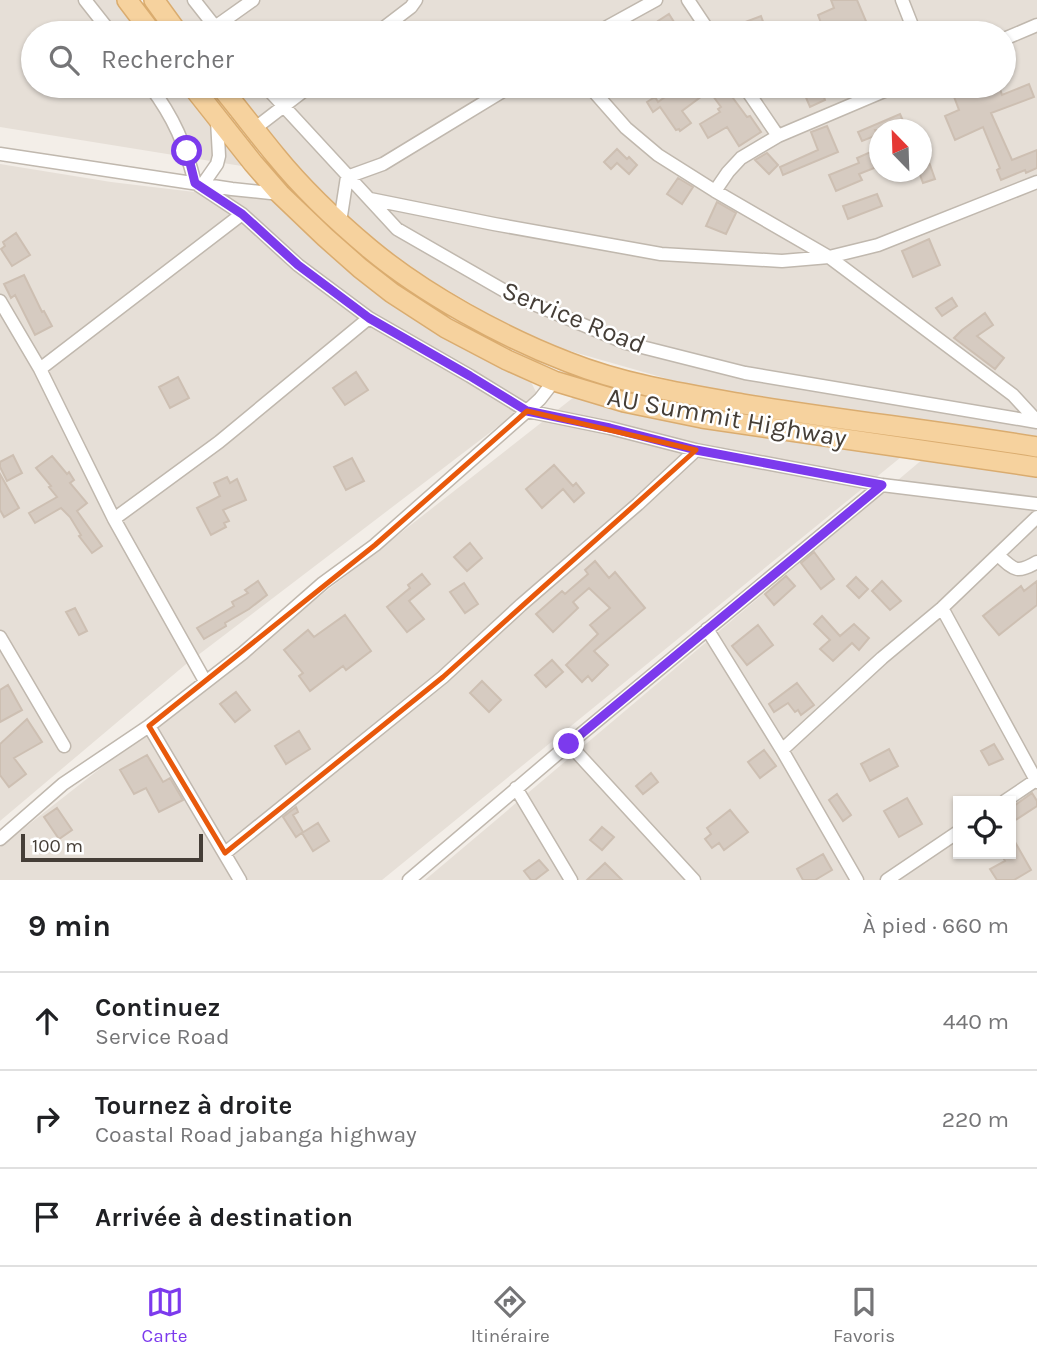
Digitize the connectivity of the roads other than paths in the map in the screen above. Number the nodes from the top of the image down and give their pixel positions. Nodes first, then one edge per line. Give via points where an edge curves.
1 (85, 0) edge
2 (127, 0) edge
3 (154, 0) edge
4 (194, 0) edge
5 (253, 0) edge
6 (416, 0) edge
7 (656, 0) edge
8 (688, 0) edge
9 (902, 0) edge
10 (102, 21) edge
11 (143, 21) edge
12 (169, 21) edge
13 (211, 21) edge
14 (228, 21) edge
15 (393, 21) edge
16 (618, 21) edge
17 (702, 21) edge
18 (910, 21) edge
19 (1037, 25) edge
20 (1016, 35) edge
21 (159, 98) edge
22 (202, 98) edge
23 (230, 98) edge
24 (276, 98) edge
25 (294, 98) edge
26 (491, 98) edge
27 (600, 98) edge
28 (752, 98) edge
29 (868, 98) edge
30 (283, 106) junction
31 (217, 117) junction
32 (254, 128) junction
33 (778, 136) junction
34 (0, 154) edge
35 (347, 177) junction
36 (1037, 182) edge
37 (199, 183) junction
38 (715, 191) junction
39 (281, 194) junction
40 (370, 199) junction
41 (242, 214) junction
42 (340, 222) junction
43 (829, 257) junction
44 (0, 301) edge
45 (369, 318) junction
46 (40, 369) junction
47 (554, 381) junction
48 (527, 411) junction
49 (1037, 422) edge
50 (1037, 447) edge
51 (696, 450) junction
52 (1037, 467) edge
53 (882, 485) junction
54 (1037, 504) edge
55 (1037, 517) edge
56 (114, 519) junction
57 (998, 555) junction
58 (1037, 562) edge
59 (943, 608) junction
60 (707, 629) junction
61 (0, 636) edge
62 (4, 656) edge
63 (205, 681) junction
64 (149, 726) junction
65 (569, 744) junction
66 (64, 746) dead end
67 (782, 750) junction
68 (1037, 781) edge
69 (516, 788) junction
70 (1013, 796) edge
71 (953, 835) edge
72 (0, 839) edge
73 (225, 853) junction
74 (418, 877) edge
75 (240, 880) edge
76 (571, 880) edge
77 (694, 880) edge
78 (857, 880) edge
79 (887, 880) edge

1 - 10 street
2 - 11 main road
3 - 12 main road
4 - 13 street
5 - 14 street
6 - 15 street
7 - 16 street
8 - 17 street
9 - 18 street
19 - 20 street
21 - 37 street
22 - 31 main road, AU Summit Highway
23 - 32 main road, AU Summit Highway
24 - 30 street, Service Road
25 - 30 street
26 - 35 street via 383,164
27 - 38 street via 658,155
28 - 33 street
29 - 33 street
30 - 32 street
30 - 35 street, Service Road
31 - 37 street via 219,156
31 - 39 main road, AU Summit Highway
32 - 42 main road, AU Summit Highway
33 - 38 street via 741,158
34 - 37 street
35 - 40 street, Service Road
35 - 42 street
36 - 43 street via 878,245
37 - 39 street
37 - 41 street
38 - 43 street
39 - 47 main road, AU Summit Highway via 393,293 446,328
40 - 43 street via 661,254 782,261
40 - 49 street, Service Road via 397,229 510,294 626,343 745,373
41 - 45 street via 298,265
41 - 46 street
42 - 50 main road, AU Summit Highway via 393,267 457,308 569,363 709,398
43 - 49 street via 1013,395
44 - 46 street
45 - 48 street
45 - 56 street via 219,443
46 - 56 street
47 - 48 street
47 - 52 main road, AU Summit Highway via 702,418
48 - 51 street
48 - 63 street via 375,545
51 - 53 street
51 - 73 street via 443,677
53 - 54 street
53 - 60 street
55 - 57 street
56 - 63 street
57 - 58 street via 1017,570
57 - 59 street
59 - 67 street
59 - 68 street
60 - 65 street
60 - 67 street
61 - 62 street
62 - 66 street
63 - 64 street
64 - 72 street via 63,784
64 - 73 street
65 - 69 street
65 - 77 street
67 - 78 street
68 - 70 street
69 - 74 street
69 - 76 street
71 - 79 street
73 - 75 street

